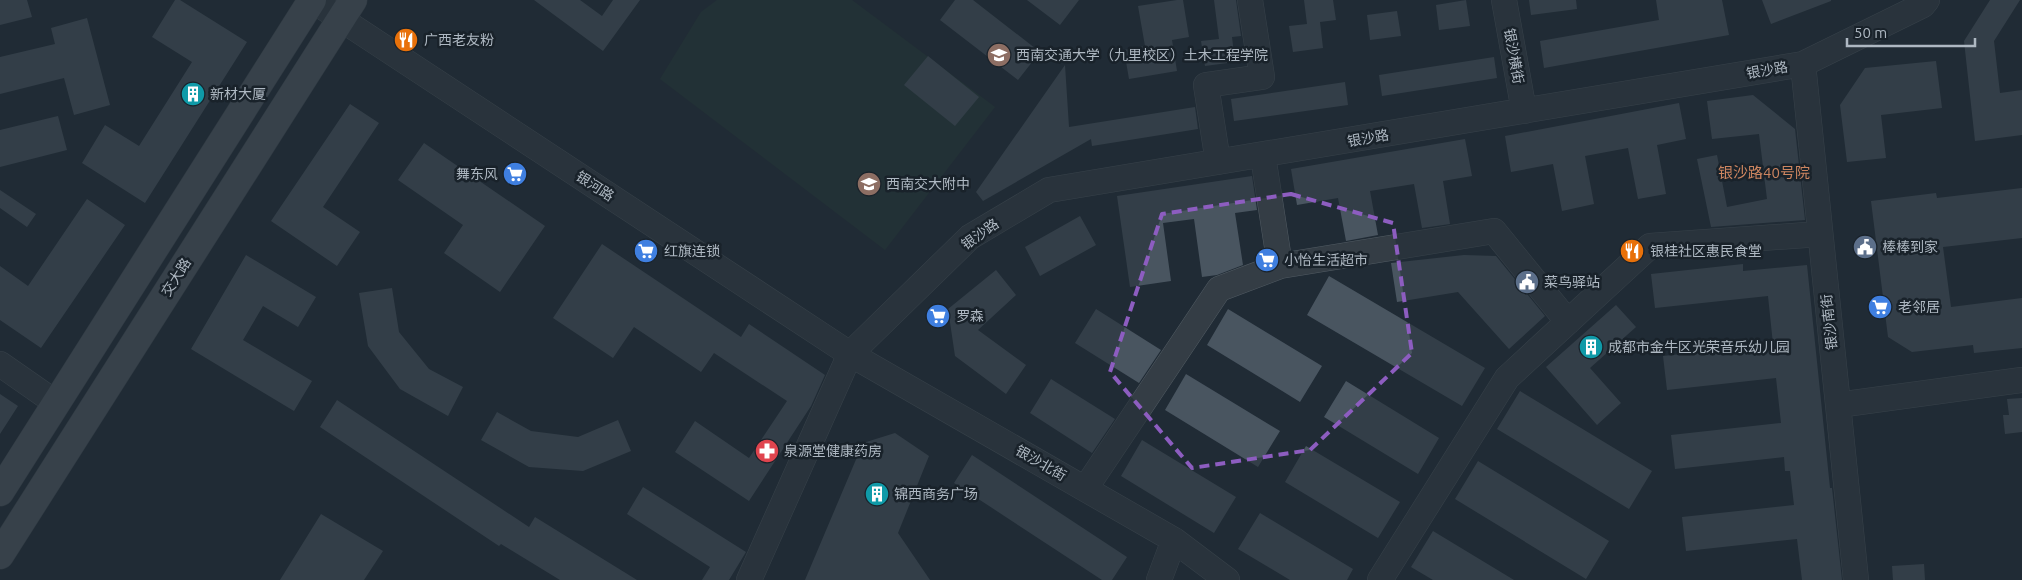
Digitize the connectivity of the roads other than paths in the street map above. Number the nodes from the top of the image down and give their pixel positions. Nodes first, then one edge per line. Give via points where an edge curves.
1 (312, 0) edge
2 (1250, 0) edge
3 (1504, 0) edge
4 (1927, 0) edge
5 (346, 10) edge
6 (1802, 64) junction
7 (1524, 111) junction
8 (1263, 156) junction
9 (1218, 162) junction
10 (1820, 234) junction
11 (1280, 266) junction
12 (1568, 322) junction
13 (850, 354) junction
14 (0, 364) edge
15 (2022, 380) edge
16 (56, 403) junction
17 (1838, 405) junction
18 (1085, 489) junction
19 (0, 492) edge
20 (1174, 540) junction
21 (0, 555) edge
22 (749, 580) edge
23 (1160, 580) edge
24 (1227, 580) edge
25 (1380, 580) edge
26 (1856, 580) edge

1 - 5 street, 银河路
1 - 16 main road
2 - 9 street via 1262,76 1206,85
3 - 7 street, 银沙横街
4 - 6 street, 银沙路 via 1923,5
5 - 13 street, 银河路
5 - 21 main road, 交大路
6 - 7 street, 银沙路
6 - 10 street, 银沙南街
7 - 8 street, 银沙路
8 - 9 street, 银沙路
8 - 11 street
9 - 13 street, 银沙路 via 1049,190 970,237
10 - 12 street via 1650,246
10 - 17 street, 银沙南街
11 - 12 street via 1494,231
11 - 18 street via 1219,290
12 - 25 street via 1508,378
13 - 18 street, 银沙北街
13 - 22 street
14 - 16 street
15 - 17 street
16 - 19 main road
17 - 26 street, 银沙南街
18 - 20 street, 银沙北街
20 - 23 street
20 - 24 street, 银沙北街

